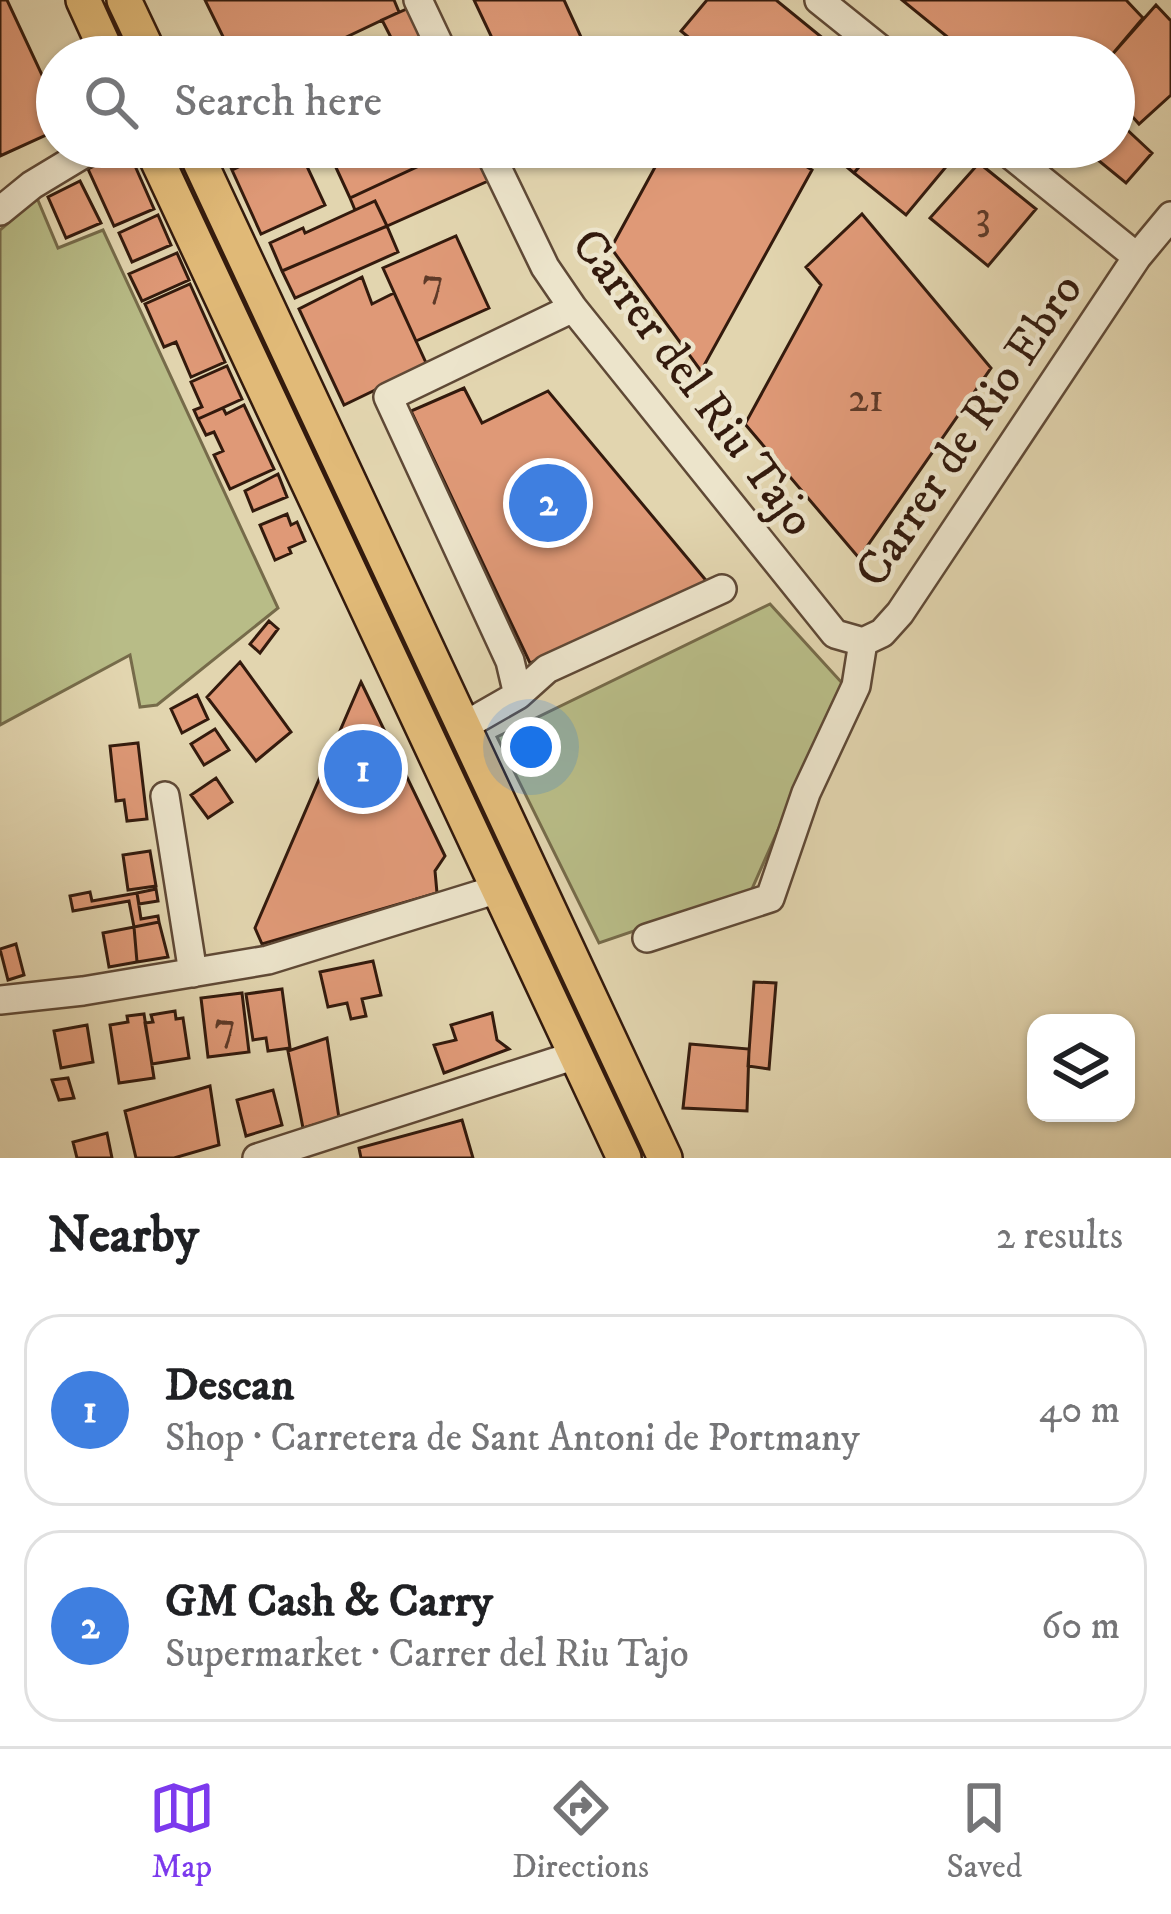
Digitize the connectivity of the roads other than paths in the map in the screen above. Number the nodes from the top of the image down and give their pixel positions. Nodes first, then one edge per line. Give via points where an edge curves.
1 (82, 0) edge
2 (124, 0) edge
3 (418, 0) edge
4 (819, 0) edge
5 (99, 36) edge
6 (141, 36) edge
7 (435, 36) edge
8 (864, 36) edge
9 (60, 168) edge
10 (161, 168) edge
11 (203, 168) edge
12 (498, 168) edge
13 (1026, 168) edge
14 (0, 211) edge
15 (1171, 216) edge
16 (1137, 257) junction
17 (573, 308) junction
18 (722, 589) dead end
19 (863, 642) junction
20 (518, 695) junction
21 (464, 726) junction
22 (165, 796) dead end
23 (499, 889) junction
24 (646, 938) dead end
25 (194, 973) junction
26 (0, 1000) edge
27 (576, 1055) junction
28 (345, 1144) edge
29 (665, 1157) edge
30 (256, 1158) edge
31 (625, 1158) edge

1 - 5 main road
2 - 6 main road
3 - 7 street
4 - 8 street
9 - 14 street
10 - 23 main road
11 - 21 main road
12 - 17 street, Carrer del Riu Tajo via 544,267
13 - 16 street
15 - 16 street, Carrer de Rio Ebro
16 - 19 street, Carrer de Rio Ebro via 900,613
17 - 19 street, Carrer del Riu Tajo via 835,634
17 - 20 street via 388,397 510,661
18 - 20 street via 547,669
19 - 24 street via 856,686 806,793 770,898
20 - 21 street
21 - 29 main road
22 - 25 street
23 - 25 street via 268,961
23 - 27 main road
25 - 26 street
27 - 28 street
27 - 31 main road
28 - 30 street

